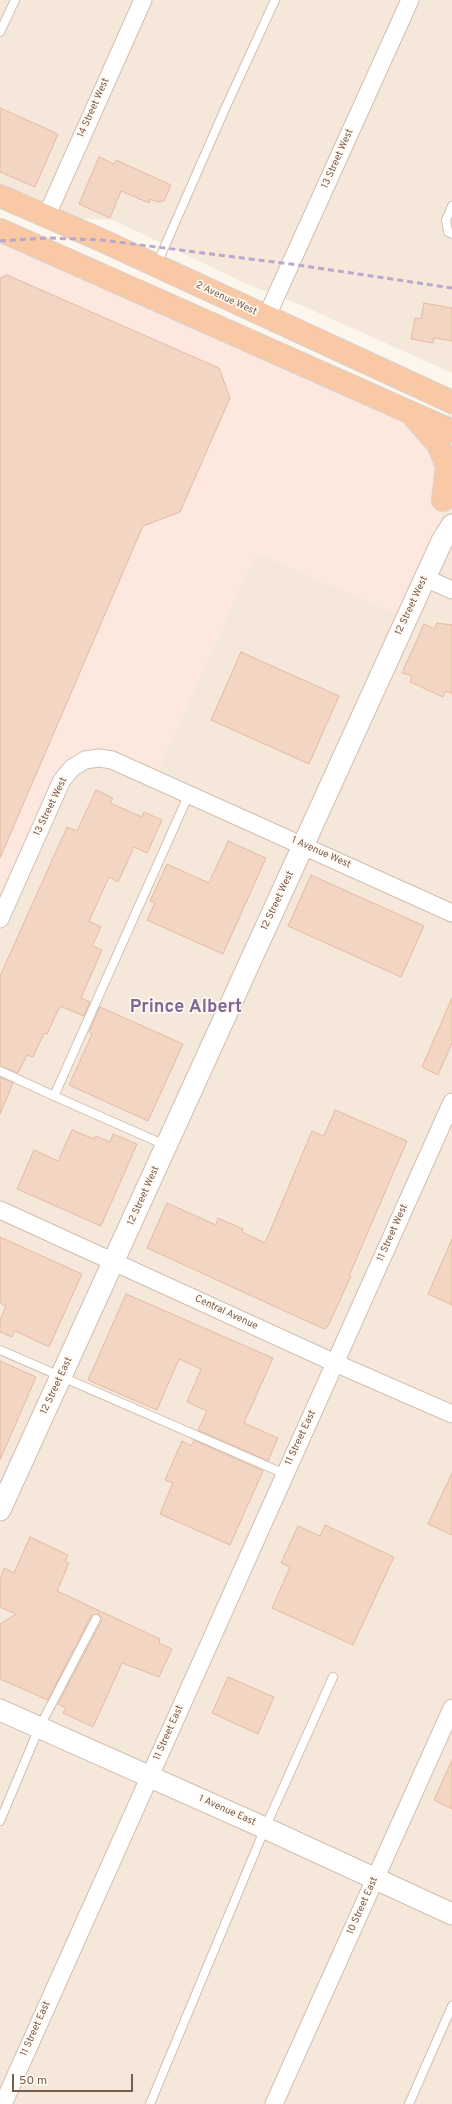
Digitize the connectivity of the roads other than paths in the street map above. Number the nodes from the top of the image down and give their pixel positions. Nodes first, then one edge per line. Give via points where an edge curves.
1 (14, 0) edge
2 (143, 0) edge
3 (275, 0) edge
4 (410, 0) edge
5 (0, 32) edge
6 (0, 196) edge
7 (452, 206) edge
8 (46, 217) junction
9 (0, 230) edge
10 (452, 234) edge
11 (156, 267) junction
12 (266, 318) junction
13 (452, 402) edge
14 (409, 412) junction
15 (452, 431) edge
16 (448, 491) edge
17 (447, 533) edge
18 (425, 578) junction
19 (452, 590) edge
20 (190, 794) junction
21 (303, 845) junction
22 (452, 913) edge
23 (0, 919) edge
24 (0, 1071) edge
25 (54, 1096) junction
26 (452, 1102) edge
27 (167, 1145) junction
28 (0, 1210) edge
29 (114, 1261) junction
30 (0, 1350) edge
31 (335, 1363) junction
32 (61, 1377) junction
33 (452, 1414) edge
34 (285, 1474) junction
35 (0, 1510) edge
36 (96, 1619) dead end
37 (333, 1677) dead end
38 (452, 1708) edge
39 (0, 1710) edge
40 (39, 1728) junction
41 (149, 1777) junction
42 (0, 1821) edge
43 (265, 1828) junction
44 (375, 1880) junction
45 (452, 1914) edge
46 (452, 2006) edge
47 (3, 2104) edge
48 (150, 2104) edge
49 (274, 2104) edge
50 (409, 2104) edge

1 - 5 lane
2 - 8 street, 14 Street West
3 - 11 lane
4 - 12 street, 13 Street West
6 - 8 highway, 2 Avenue West
7 - 10 lane via 446,220 448,232
8 - 11 highway, 2 Avenue West
9 - 14 highway
11 - 12 highway, 2 Avenue West
12 - 13 highway, 2 Avenue West
14 - 15 highway
14 - 16 highway via 440,448 446,466
16 - 17 street, 12 Street West
17 - 18 street, 12 Street West
18 - 19 street
18 - 21 street, 12 Street West
20 - 21 street, 1 Avenue West
20 - 23 street, 13 Street West via 112,760 85,760 72,768 62,780
20 - 25 lane
21 - 22 street, 1 Avenue West
21 - 27 street, 12 Street West
24 - 25 lane
25 - 27 lane
26 - 31 street, 11 Street West
27 - 29 street, 12 Street West
28 - 29 street, Central Avenue
29 - 31 street, Central Avenue
29 - 32 street, 12 Street East
30 - 32 lane
31 - 33 street, Central Avenue
31 - 34 street, 11 Street East
32 - 34 lane
32 - 35 street, 12 Street East
34 - 41 street, 11 Street East
36 - 40 lane
37 - 43 lane
38 - 44 street, 10 Street East
39 - 40 street, 1 Avenue East
40 - 41 street, 1 Avenue East
40 - 42 lane
41 - 43 street, 1 Avenue East
41 - 47 street, 11 Street East
43 - 44 street, 1 Avenue East
43 - 48 lane
44 - 45 street, 1 Avenue East
44 - 49 street, 10 Street East
46 - 50 lane

